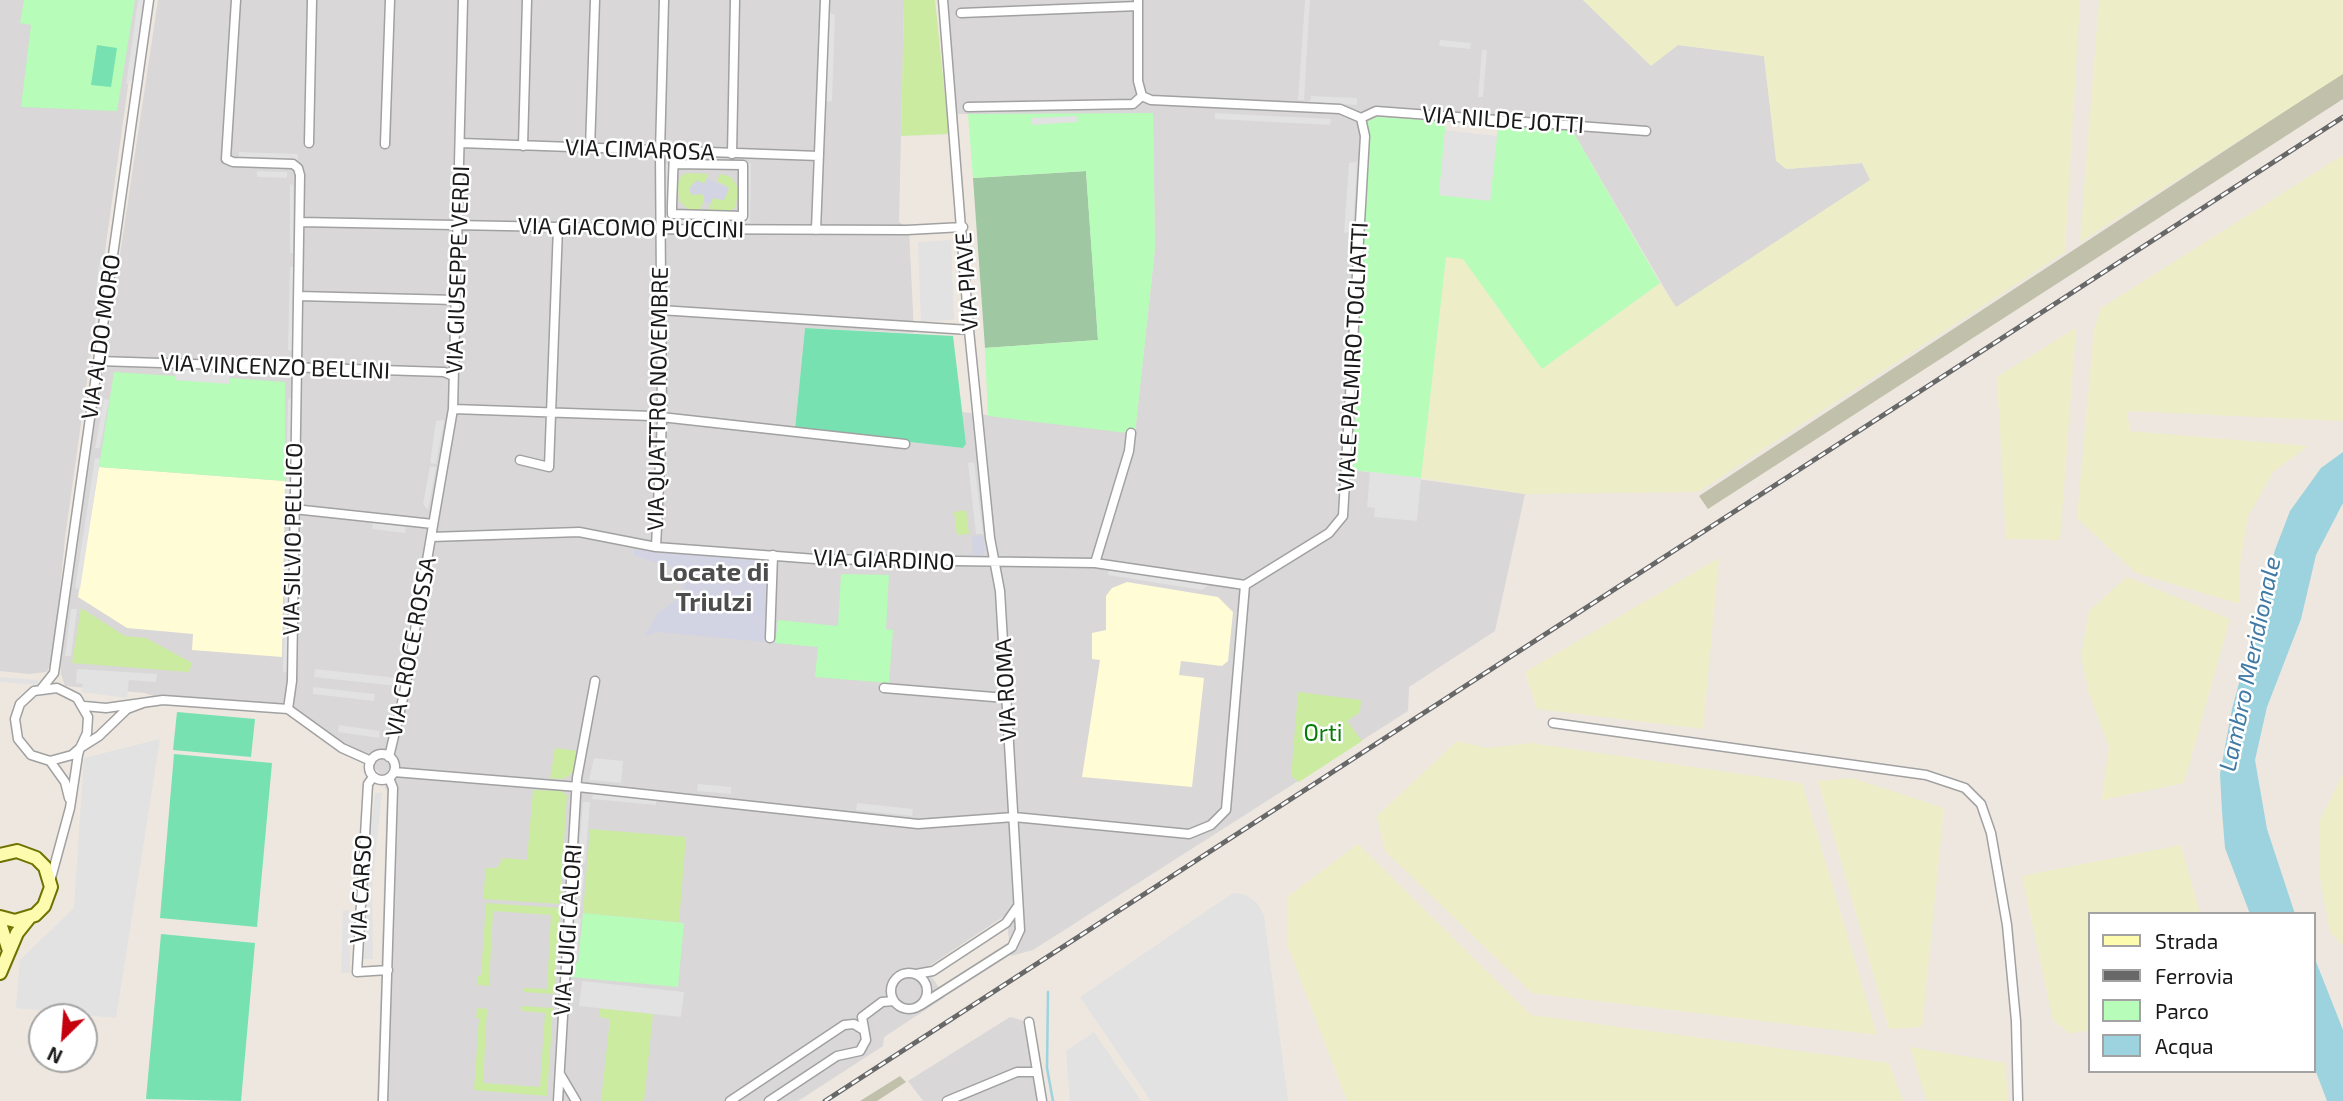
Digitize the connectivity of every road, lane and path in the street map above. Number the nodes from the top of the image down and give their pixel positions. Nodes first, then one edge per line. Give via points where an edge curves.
1 (149, 0) edge
2 (236, 0) edge
3 (312, 0) edge
4 (390, 0) edge
5 (463, 0) edge
6 (527, 0) edge
7 (595, 0) edge
8 (664, 0) edge
9 (735, 0) edge
10 (825, 0) edge
11 (943, 0) edge
12 (1138, 3) edge
13 (1061, 4) edge
14 (961, 13) dead end
15 (1142, 96) junction
16 (968, 107) dead end
17 (1361, 118) junction
18 (1646, 131) dead end
19 (309, 143) dead end
20 (461, 143) junction
21 (385, 144) dead end
22 (523, 146) junction
23 (590, 149) junction
24 (660, 152) junction
25 (674, 152) junction
26 (732, 154) junction
27 (743, 154) junction
28 (819, 156) junction
29 (674, 164) junction
30 (743, 165) junction
31 (300, 222) junction
32 (963, 226) junction
33 (458, 227) junction
34 (558, 228) junction
35 (660, 229) junction
36 (816, 230) junction
37 (298, 296) junction
38 (456, 300) junction
39 (660, 310) junction
40 (970, 330) junction
41 (98, 361) junction
42 (295, 369) junction
43 (451, 375) junction
44 (453, 409) junction
45 (553, 414) junction
46 (660, 417) junction
47 (1131, 433) dead end
48 (905, 444) dead end
49 (520, 460) dead end
50 (294, 509) junction
51 (433, 524) junction
52 (431, 537) junction
53 (656, 547) junction
54 (773, 555) junction
55 (995, 563) junction
56 (1095, 563) junction
57 (1245, 585) junction
58 (770, 638) dead end
59 (54, 673) junction
60 (595, 681) dead end
61 (42, 688) junction
62 (884, 688) dead end
63 (66, 690) junction
64 (1006, 698) junction
65 (143, 703) junction
66 (84, 706) junction
67 (288, 709) junction
68 (1553, 723) dead end
69 (80, 748) junction
70 (389, 757) junction
71 (50, 761) junction
72 (370, 761) junction
73 (391, 775) junction
74 (373, 777) junction
75 (578, 787) junction
76 (70, 808) junction
77 (1014, 817) junction
78 (57, 850) junction
79 (1, 854) edge
80 (30, 854) junction
81 (51, 887) junction
82 (1019, 904) junction
83 (0, 916) edge
84 (29, 918) junction
85 (0, 923) edge
86 (9, 952) junction
87 (388, 970) junction
88 (0, 974) edge
89 (916, 974) junction
90 (894, 1001) junction
91 (921, 1005) junction
92 (1029, 1022) dead end
93 (862, 1029) junction
94 (1037, 1072) junction
95 (560, 1074) junction
96 (383, 1101) edge
97 (558, 1101) edge
98 (576, 1101) edge
99 (730, 1101) edge
100 (769, 1101) edge
101 (947, 1101) edge
102 (1042, 1101) edge
103 (2018, 1101) edge

1 - 41 street, VIA ALDO MORO
2 - 31 street via 226,159 298,168
3 - 19 street
4 - 21 street
5 - 20 street, VIA GIUSEPPE VERDI
6 - 22 street
7 - 23 street
8 - 24 street, VIA QUATTRO NOVEMBRE
9 - 26 street
10 - 28 street
11 - 32 street, VIA PIAVE
12 - 13 street
12 - 15 street
13 - 14 street
15 - 16 street via 1133,104
15 - 17 street via 1340,109
17 - 18 street, VIA NILDE JOTTI via 1376,111
17 - 57 street, VIALE PALMIRO TOGLIATTI via 1365,136 1343,516 1329,533
20 - 22 street, VIA CIMAROSA
20 - 33 street, VIA GIUSEPPE VERDI
22 - 23 street, VIA CIMAROSA
23 - 24 street, VIA CIMAROSA
24 - 25 street, VIA CIMAROSA
24 - 35 street, VIA QUATTRO NOVEMBRE
25 - 26 street, VIA CIMAROSA
25 - 29 street
26 - 27 street, VIA CIMAROSA
27 - 28 street, VIA CIMAROSA
27 - 30 street
28 - 36 street
29 - 30 street
29 - 30 street via 672,214 743,216
31 - 33 street, VIA GIACOMO PUCCINI
31 - 37 street, VIA SILVIO PELLICO
32 - 36 street, VIA GIACOMO PUCCINI
32 - 40 street, VIA PIAVE
33 - 34 street, VIA GIACOMO PUCCINI
33 - 38 street, VIA GIUSEPPE VERDI
34 - 35 street, VIA GIACOMO PUCCINI
34 - 45 street
35 - 36 street, VIA GIACOMO PUCCINI
35 - 39 street, VIA QUATTRO NOVEMBRE
37 - 38 street
37 - 42 street, VIA SILVIO PELLICO
38 - 43 street, VIA GIUSEPPE VERDI
39 - 40 street
39 - 46 street, VIA QUATTRO NOVEMBRE
40 - 55 street, VIA PIAVE
41 - 42 street, VIA VINCENZO BELLINI
41 - 59 street, VIA ALDO MORO
42 - 43 street, VIA VINCENZO BELLINI
42 - 50 street, VIA SILVIO PELLICO
43 - 44 street, VIA GIUSEPPE VERDI
44 - 45 street
44 - 51 street, VIA GIUSEPPE VERDI
45 - 46 street
45 - 49 street via 550,467
46 - 48 street
46 - 53 street, VIA QUATTRO NOVEMBRE
47 - 56 street
50 - 51 street
50 - 67 street, VIA SILVIO PELLICO
51 - 52 street, VIA GIUSEPPE VERDI
52 - 53 street, VIA GIARDINO via 579,532
52 - 70 street, VIA CROCE ROSSA via 401,713
53 - 54 street, VIA GIARDINO
54 - 55 street, VIA GIARDINO
54 - 58 street
55 - 56 street, VIA GIARDINO
55 - 64 street, VIA ROMA
56 - 57 street, VIA GIARDINO
57 - 77 street via 1226,810 1211,825 1189,834
59 - 61 street
59 - 63 street
60 - 75 street, VIA LUIGI CALORI
61 - 63 street
61 - 71 street via 20,704 15,729 27,751
62 - 64 street
63 - 66 street
64 - 77 street, VIA ROMA
65 - 66 street via 95,709
65 - 67 street via 163,699
65 - 69 street via 127,709
66 - 69 street via 88,728
67 - 72 street via 342,748
68 - 103 street via 1926,775 1965,788 1981,804 1990,833 2007,925
69 - 71 street via 66,758
69 - 76 street
70 - 72 street via 377,755
70 - 73 street via 394,763
71 - 76 street via 65,782
72 - 74 street
73 - 74 street via 381,780
73 - 75 street
73 - 87 street, VIA CARSO
74 - 87 street, VIA CARSO via 368,784 357,972
75 - 77 street via 918,824
75 - 95 street, VIA LUIGI CALORI
76 - 78 street
77 - 82 street, VIA ROMA
78 - 80 street
78 - 81 street
79 - 80 main road
80 - 81 main road via 45,867
81 - 84 main road via 44,906
82 - 89 street via 1006,923 933,971
82 - 91 street via 1019,936 1012,947
83 - 84 main road via 15,921
84 - 86 main road
85 - 86 main road
86 - 88 main road
87 - 96 street, VIA CARSO
89 - 90 street via 904,973 894,979 890,990
89 - 91 street via 928,990
90 - 91 street via 904,1009
90 - 93 street via 882,1002 865,1013
92 - 94 street
93 - 99 street via 844,1025
93 - 100 street via 865,1042 860,1051 837,1056
94 - 101 street via 1017,1072
94 - 102 street
95 - 97 street, VIA LUIGI CALORI
95 - 98 street

